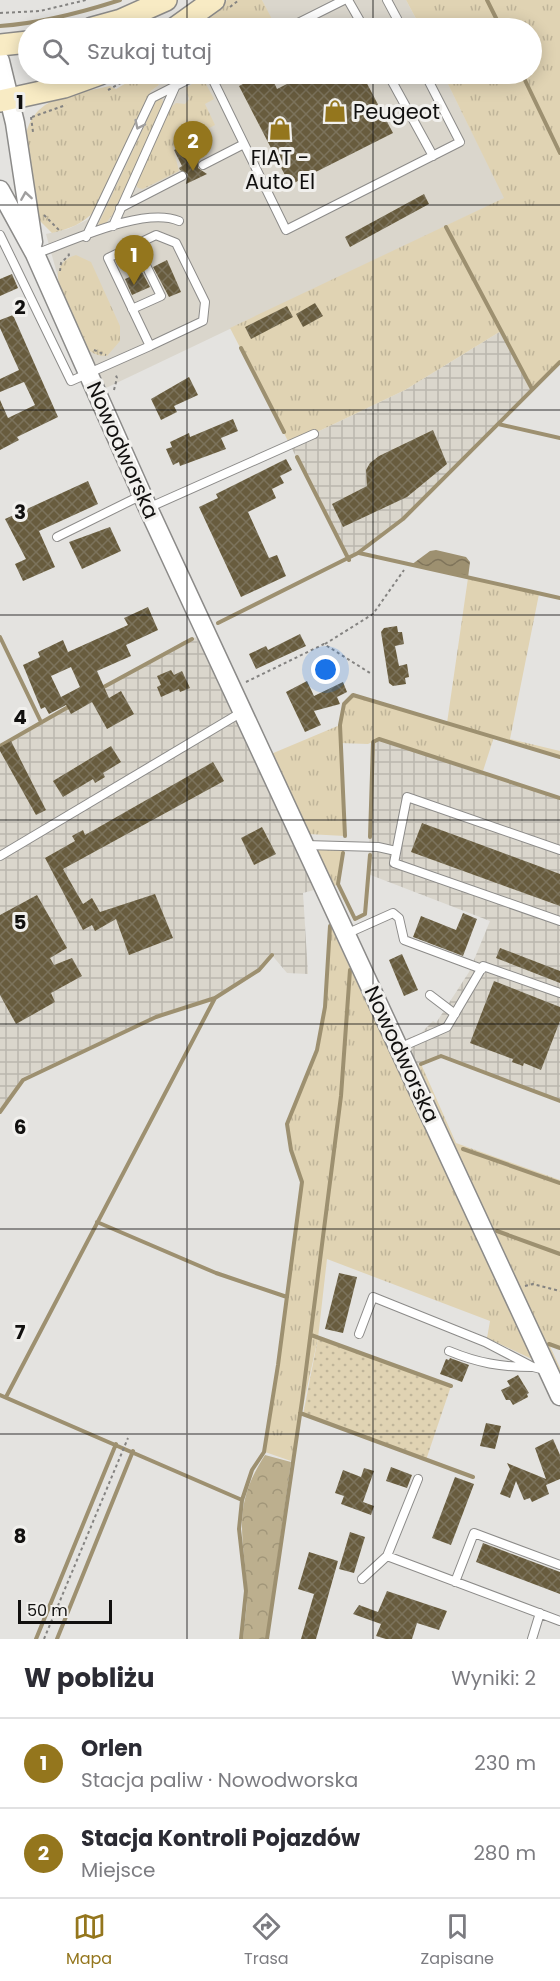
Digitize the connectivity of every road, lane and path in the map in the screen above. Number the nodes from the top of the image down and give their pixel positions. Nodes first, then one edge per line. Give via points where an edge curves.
1 (86, 0) edge
2 (166, 0) edge
3 (214, 0) edge
4 (344, 0) edge
5 (348, 0) edge
6 (387, 0) edge
7 (0, 13) edge
8 (118, 18) edge
9 (189, 18) edge
10 (308, 18) edge
11 (358, 18) edge
12 (397, 18) edge
13 (18, 43) edge
14 (0, 45) edge
15 (0, 61) edge
16 (72, 84) edge
17 (215, 84) edge
18 (393, 84) edge
19 (430, 84) edge
20 (177, 85) joint
21 (5, 100) edge
22 (31, 117) dead end
23 (34, 139) dead end
24 (244, 144) junction
25 (433, 156) junction
26 (203, 165) dead end
27 (182, 176) dead end
28 (0, 190) edge
29 (120, 208) junction
30 (44, 215) dead end
31 (179, 221) dead end
32 (112, 226) junction
33 (0, 235) edge
34 (86, 237) junction
35 (66, 243) junction
36 (136, 245) junction
37 (35, 254) junction
38 (59, 275) dead end
39 (132, 309) junction
40 (90, 343) dead end
41 (150, 346) junction
42 (110, 365) junction
43 (88, 375) junction
44 (112, 396) dead end
45 (314, 434) dead end
46 (145, 501) junction
47 (57, 537) dead end
48 (404, 570) dead end
49 (324, 644) junction
50 (370, 673) dead end
51 (232, 688) junction
52 (243, 711) junction
53 (305, 845) junction
54 (560, 850) edge
55 (396, 851) junction
56 (0, 856) edge
57 (560, 921) edge
58 (346, 934) junction
59 (482, 969) junction
60 (560, 993) edge
61 (430, 994) dead end
62 (455, 1014) junction
63 (399, 1048) junction
64 (560, 1291) edge
65 (511, 1292) junction
66 (359, 1334) dead end
67 (449, 1351) dead end
68 (541, 1368) junction
69 (560, 1396) edge
70 (128, 1438) dead end
71 (418, 1479) dead end
72 (387, 1556) junction
73 (560, 1565) edge
74 (362, 1579) dead end
75 (455, 1582) junction
76 (540, 1613) junction
77 (560, 1621) edge
78 (44, 1639) edge
79 (532, 1639) edge

1 - 7 path via 40,11
2 - 8 main road
3 - 9 main road
4 - 10 lane
5 - 11 lane
6 - 12 lane
13 - 14 main road
15 - 21 street
16 - 21 main road
17 - 24 lane
18 - 25 lane
19 - 25 lane via 460,142
20 - 29 lane
20 -> 34 lane via 152,98
37 -> 21 street
22 - 23 path
24 - 25 lane via 286,230
24 - 26 lane
27 - 29 lane
28 - 37 street, Nowodworska
29 - 32 lane
30 - 35 path via 62,233
31 - 32 lane via 167,216 131,219
32 - 34 lane
33 - 43 lane via 71,381
34 - 35 lane
35 - 37 lane
35 - 38 path via 69,255 61,262
36 - 39 lane via 108,258
36 - 39 lane via 161,296
36 - 41 lane via 156,235 176,243 205,302 202,321
37 - 43 street, Nowodworska
39 - 41 lane
40 - 42 path via 94,350 105,354
41 - 42 lane
42 - 43 lane
42 - 44 path via 117,378
43 - 46 street, Nowodworska
45 - 46 lane
46 - 47 lane
46 - 51 street, Nowodworska
48 - 49 path via 373,614
49 - 50 path
49 - 51 path
51 - 52 street, Nowodworska
52 - 53 street, Nowodworska
52 - 56 lane
53 - 55 lane
53 - 58 street, Nowodworska
54 - 55 lane via 406,797
55 - 57 lane via 394,863
58 - 59 lane via 393,913 399,918 404,940
58 - 63 street, Nowodworska
59 - 60 lane via 483,966
59 - 62 lane
61 - 62 lane
62 - 63 lane via 447,1027
63 - 65 street, Nowodworska
64 - 65 path via 533,1284
65 - 68 street, Nowodworska
66 - 68 lane via 373,1297
67 - 68 lane via 476,1363
68 - 69 street, Nowodworska
70 - 78 path
71 - 72 lane
72 - 74 lane
72 - 75 lane
73 - 75 lane via 474,1533
75 - 76 lane
76 - 77 lane
76 - 79 lane

